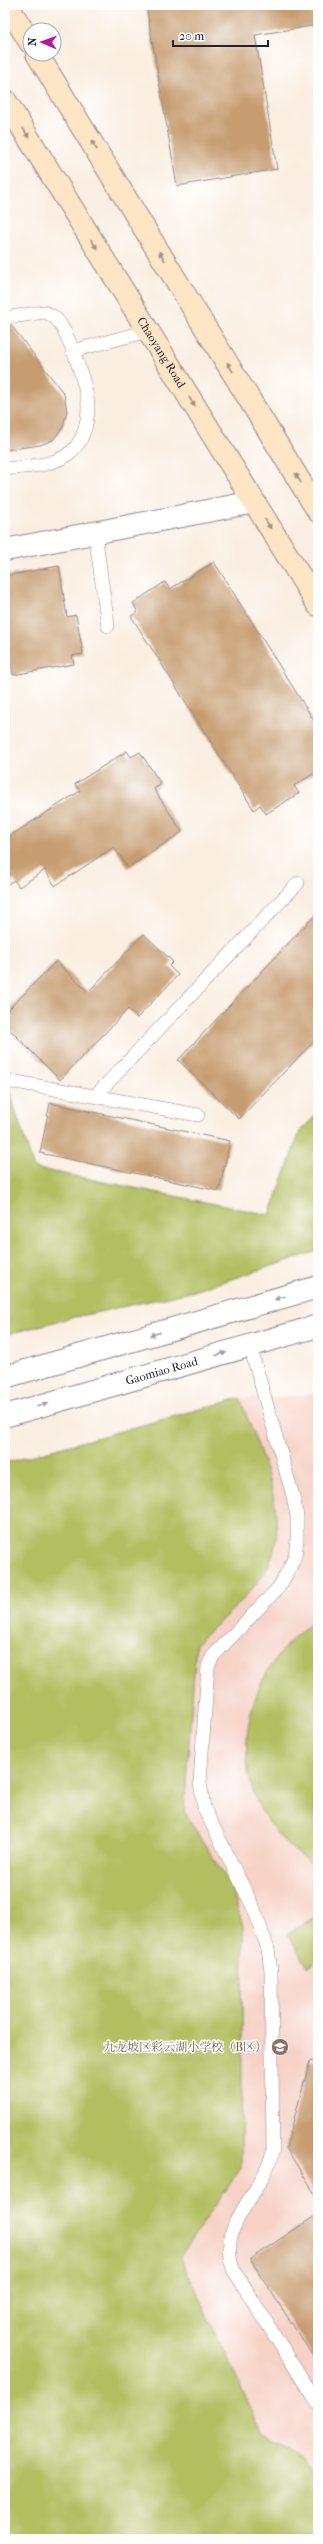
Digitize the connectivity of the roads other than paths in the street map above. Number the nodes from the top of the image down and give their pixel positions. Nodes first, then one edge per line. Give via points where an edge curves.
1 (7, 5) edge
2 (22, 29) edge
3 (42, 62) edge
4 (5, 100) edge
5 (5, 318) edge
6 (148, 331) junction
7 (72, 351) junction
8 (5, 469) edge
9 (254, 502) junction
10 (318, 511) edge
11 (95, 533) junction
12 (5, 550) edge
13 (318, 605) edge
14 (108, 626) dead end
15 (298, 883) dead end
16 (5, 1083) edge
17 (96, 1096) junction
18 (198, 1115) dead end
19 (318, 1287) edge
20 (318, 1326) edge
21 (250, 1346) junction
22 (5, 1376) edge
23 (5, 1416) edge
24 (318, 2404) edge

1 - 2 main road
10 -> 3 main road
4 -> 6 main road, Chaoyang Road
5 - 7 lane via 35,312 52,315 58,321
6 - 7 lane
6 -> 9 main road, Chaoyang Road
7 - 8 lane via 86,389 88,406 82,438 73,450 62,458
9 - 11 street
9 -> 13 main road, Chaoyang Road
11 - 12 street
11 - 14 lane
15 - 17 lane
16 - 17 lane via 16,1082
17 - 18 lane
19 -> 22 street
20 - 21 street, Gaomiao Road
23 -> 21 street, Gaomiao Road
21 - 24 lane via 293,1496 297,1516 297,1539 294,1556 279,1587 213,1656 206,1676 200,1782 203,1803 263,1931 271,1971 273,2150 267,2170 234,2225 228,2247 229,2259 239,2280

